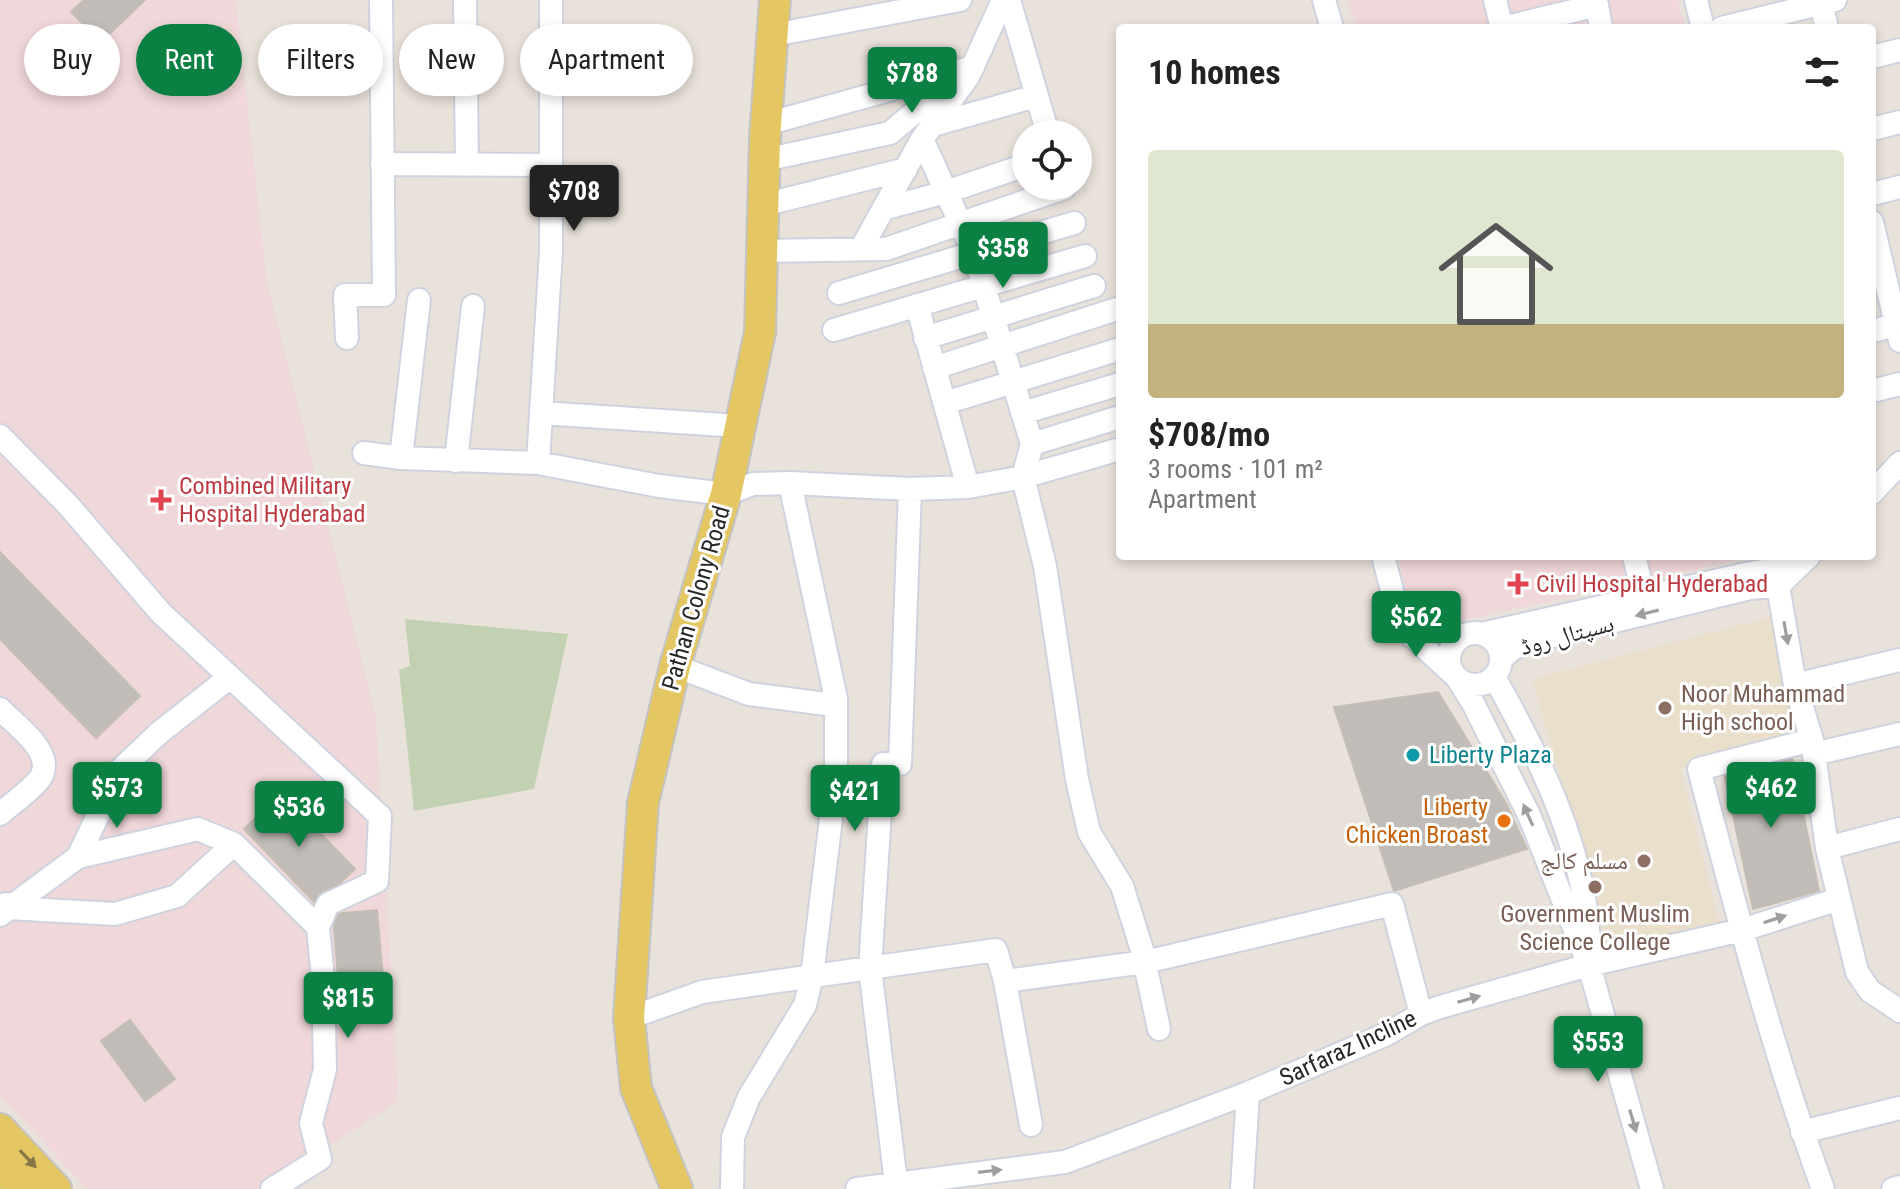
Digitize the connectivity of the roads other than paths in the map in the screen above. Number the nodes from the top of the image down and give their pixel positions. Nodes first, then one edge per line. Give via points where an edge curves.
1 (381, 0) edge
2 (465, 0) edge
3 (551, 0) edge
4 (775, 0) edge
5 (960, 0) edge
6 (1003, 0) edge
7 (1009, 0) edge
8 (1324, 0) edge
9 (1495, 0) edge
10 (1696, 0) edge
11 (1825, 1) edge
12 (1331, 24) edge
13 (1501, 24) edge
14 (1519, 24) edge
15 (1600, 24) edge
16 (1702, 24) edge
17 (1737, 24) edge
18 (1827, 24) edge
19 (773, 35) junction
20 (1900, 50) edge
21 (1876, 56) edge
22 (973, 67) junction
23 (1036, 96) junction
24 (1044, 120) edge
25 (1900, 122) edge
26 (766, 124) junction
27 (934, 124) junction
28 (1876, 128) edge
29 (764, 160) junction
30 (382, 164) junction
31 (467, 165) junction
32 (551, 165) junction
33 (906, 169) junction
34 (1012, 170) edge
35 (1900, 187) edge
36 (946, 192) junction
37 (1876, 193) edge
38 (1026, 200) edge
39 (1068, 200) edge
40 (763, 205) junction
41 (883, 209) junction
42 (960, 223) junction
43 (1074, 223) junction
44 (1876, 238) edge
45 (861, 249) junction
46 (762, 251) junction
47 (973, 253) junction
48 (1085, 256) junction
49 (983, 286) junction
50 (1094, 286) junction
51 (839, 293) dead end
52 (419, 300) dead end
53 (917, 305) junction
54 (473, 306) dead end
55 (1111, 311) edge
56 (993, 317) junction
57 (834, 330) dead end
58 (1899, 330) edge
59 (1876, 331) edge
60 (347, 338) dead end
61 (925, 338) junction
62 (1002, 346) junction
63 (1116, 350) edge
64 (934, 368) junction
65 (1013, 382) junction
66 (1900, 384) edge
67 (1116, 385) edge
68 (1876, 390) edge
69 (945, 403) junction
70 (541, 413) junction
71 (1022, 413) junction
72 (1116, 418) edge
73 (740, 426) junction
74 (0, 436) edge
75 (1032, 444) junction
76 (1116, 450) edge
77 (364, 453) dead end
78 (401, 458) junction
79 (456, 461) junction
80 (538, 463) junction
81 (1900, 463) edge
82 (1023, 477) junction
83 (790, 483) junction
84 (968, 487) junction
85 (910, 489) junction
86 (1876, 489) edge
87 (726, 494) junction
88 (1384, 560) edge
89 (1635, 560) edge
90 (1804, 560) edge
91 (1778, 586) junction
92 (1644, 596) junction
93 (1403, 620) junction
94 (1482, 634) junction
95 (1456, 640) junction
96 (1900, 660) edge
97 (675, 666) junction
98 (1497, 668) junction
99 (1455, 676) junction
100 (230, 677) junction
101 (1795, 685) junction
102 (834, 705) junction
103 (0, 709) edge
104 (1900, 734) edge
105 (1813, 747) junction
106 (0, 814) edge
107 (1900, 829) edge
108 (234, 844) junction
109 (1827, 848) junction
110 (78, 857) junction
111 (1839, 899) junction
112 (3, 907) edge
113 (318, 927) junction
114 (1742, 930) junction
115 (1145, 962) junction
116 (1589, 965) junction
117 (870, 968) junction
118 (812, 976) junction
119 (1005, 981) junction
120 (1900, 1011) edge
121 (1421, 1014) junction
122 (629, 1018) junction
123 (1159, 1029) dead end
124 (1248, 1093) junction
125 (1900, 1108) edge
126 (1031, 1125) dead end
127 (0, 1129) edge
128 (1802, 1132) junction
129 (0, 1166) edge
130 (896, 1183) junction
131 (1900, 1187) edge
132 (22, 1189) edge
133 (56, 1189) edge
134 (272, 1189) edge
135 (677, 1189) edge
136 (732, 1189) edge
137 (857, 1189) edge
138 (1242, 1189) edge
139 (1652, 1189) edge
140 (1823, 1189) edge
141 (1893, 1189) edge

1 - 30 street
2 - 31 street
3 - 32 street
4 - 19 main road, Pathan Colony Road
5 - 19 street
6 - 22 street
7 - 23 street
8 - 12 street
9 - 13 street
10 - 16 street
11 - 17 street
11 - 18 street
14 - 15 street via 1597,5
19 - 26 main road, Pathan Colony Road
20 - 21 street
22 - 26 street
22 - 27 street
23 - 24 street
23 - 27 street
25 - 28 street
26 - 29 main road, Pathan Colony Road
27 - 29 street via 916,111 890,133
27 - 33 street
27 - 36 street
29 - 40 main road, Pathan Colony Road
30 - 31 street
30 - 60 street via 384,295 345,295
31 - 32 street
32 - 70 street
33 - 40 street
33 - 41 street
34 - 36 street
35 - 37 street
36 - 41 street
36 - 42 street
38 - 42 street
39 - 43 street
40 - 46 main road, Pathan Colony Road
41 - 45 street
42 - 45 street via 886,249
42 - 47 street
43 - 47 street
43 - 48 street
44 - 58 street
45 - 46 street
46 - 73 main road, Pathan Colony Road via 760,332
47 - 49 street
47 - 51 street
48 - 49 street
48 - 50 street
49 - 53 street
49 - 56 street
50 - 55 street
50 - 56 street
52 - 78 street
53 - 57 street
53 - 61 street
54 - 79 street
55 - 62 street
56 - 61 street
56 - 62 street
58 - 59 street
61 - 64 street
62 - 64 street
62 - 65 street
63 - 65 street
64 - 69 street
65 - 69 street
65 - 71 street
66 - 68 street
67 - 71 street
69 - 84 street
70 - 73 street
70 - 80 street
71 - 75 street
72 - 75 street
73 - 87 main road, Pathan Colony Road
74 - 100 street via 161,613
75 - 82 street
76 - 82 street
77 - 78 street
78 - 79 street
79 - 80 street
80 - 87 street
81 - 86 street
82 - 84 street
82 - 115 street via 1045,566 1089,832 1122,886
83 - 85 street
83 - 87 street via 753,484
83 - 102 street
84 - 85 street
85 - 117 street via 900,764 883,764
87 - 97 main road, Pathan Colony Road
88 - 93 street
89 - 92 street
90 - 91 street
90 - 92 street, ہسپتال روڈ
91 -> 98 street, ہسپتال روڈ via 1750,588 1524,643
91 -> 101 street
92 - 94 street, ہسپتال روڈ
93 - 95 street via 1424,637
93 - 99 street via 1412,636
94 - 95 street
94 - 98 street via 1496,643
95 - 99 street via 1448,659
96 - 101 street
97 - 102 street via 749,694
97 - 122 main road, Pathan Colony Road via 643,803
98 - 99 street via 1480,685
98 - 116 street via 1562,818 1589,917
116 -> 99 street via 1529,815
100 - 110 street via 119,771
100 - 113 street via 380,816 377,881 328,904
101 - 105 street
102 - 118 street via 836,777
103 - 106 street via 35,744 44,761 42,777
104 - 105 street
105 - 109 street
105 - 114 street via 1699,769
107 - 109 street
108 - 110 street via 198,829
108 - 112 street via 177,896 115,914
108 - 113 street
109 - 111 street
110 - 112 street
114 -> 111 street, Sarfaraz Incline
111 - 120 street via 1857,972 1870,991
113 - 134 street via 325,1069 311,1123 320,1159
114 - 116 street, Sarfaraz Incline
114 - 128 street
115 - 119 street
115 - 121 street via 1392,904
115 - 123 street
121 -> 116 street, Sarfaraz Incline
116 -> 139 street
117 - 118 street
117 - 119 street via 996,950
117 - 130 street
118 - 122 street via 702,992
118 - 136 street via 805,1005 749,1097 733,1137
119 - 126 street
121 - 124 street, Sarfaraz Incline via 1387,1034
122 - 135 main road, Pathan Colony Road via 636,1088
130 -> 124 street, Sarfaraz Incline via 1065,1162
124 - 138 street
125 - 128 street
127 -> 133 main road
128 - 140 street
129 - 132 main road
130 - 137 street, Sarfaraz Incline
131 - 141 street

